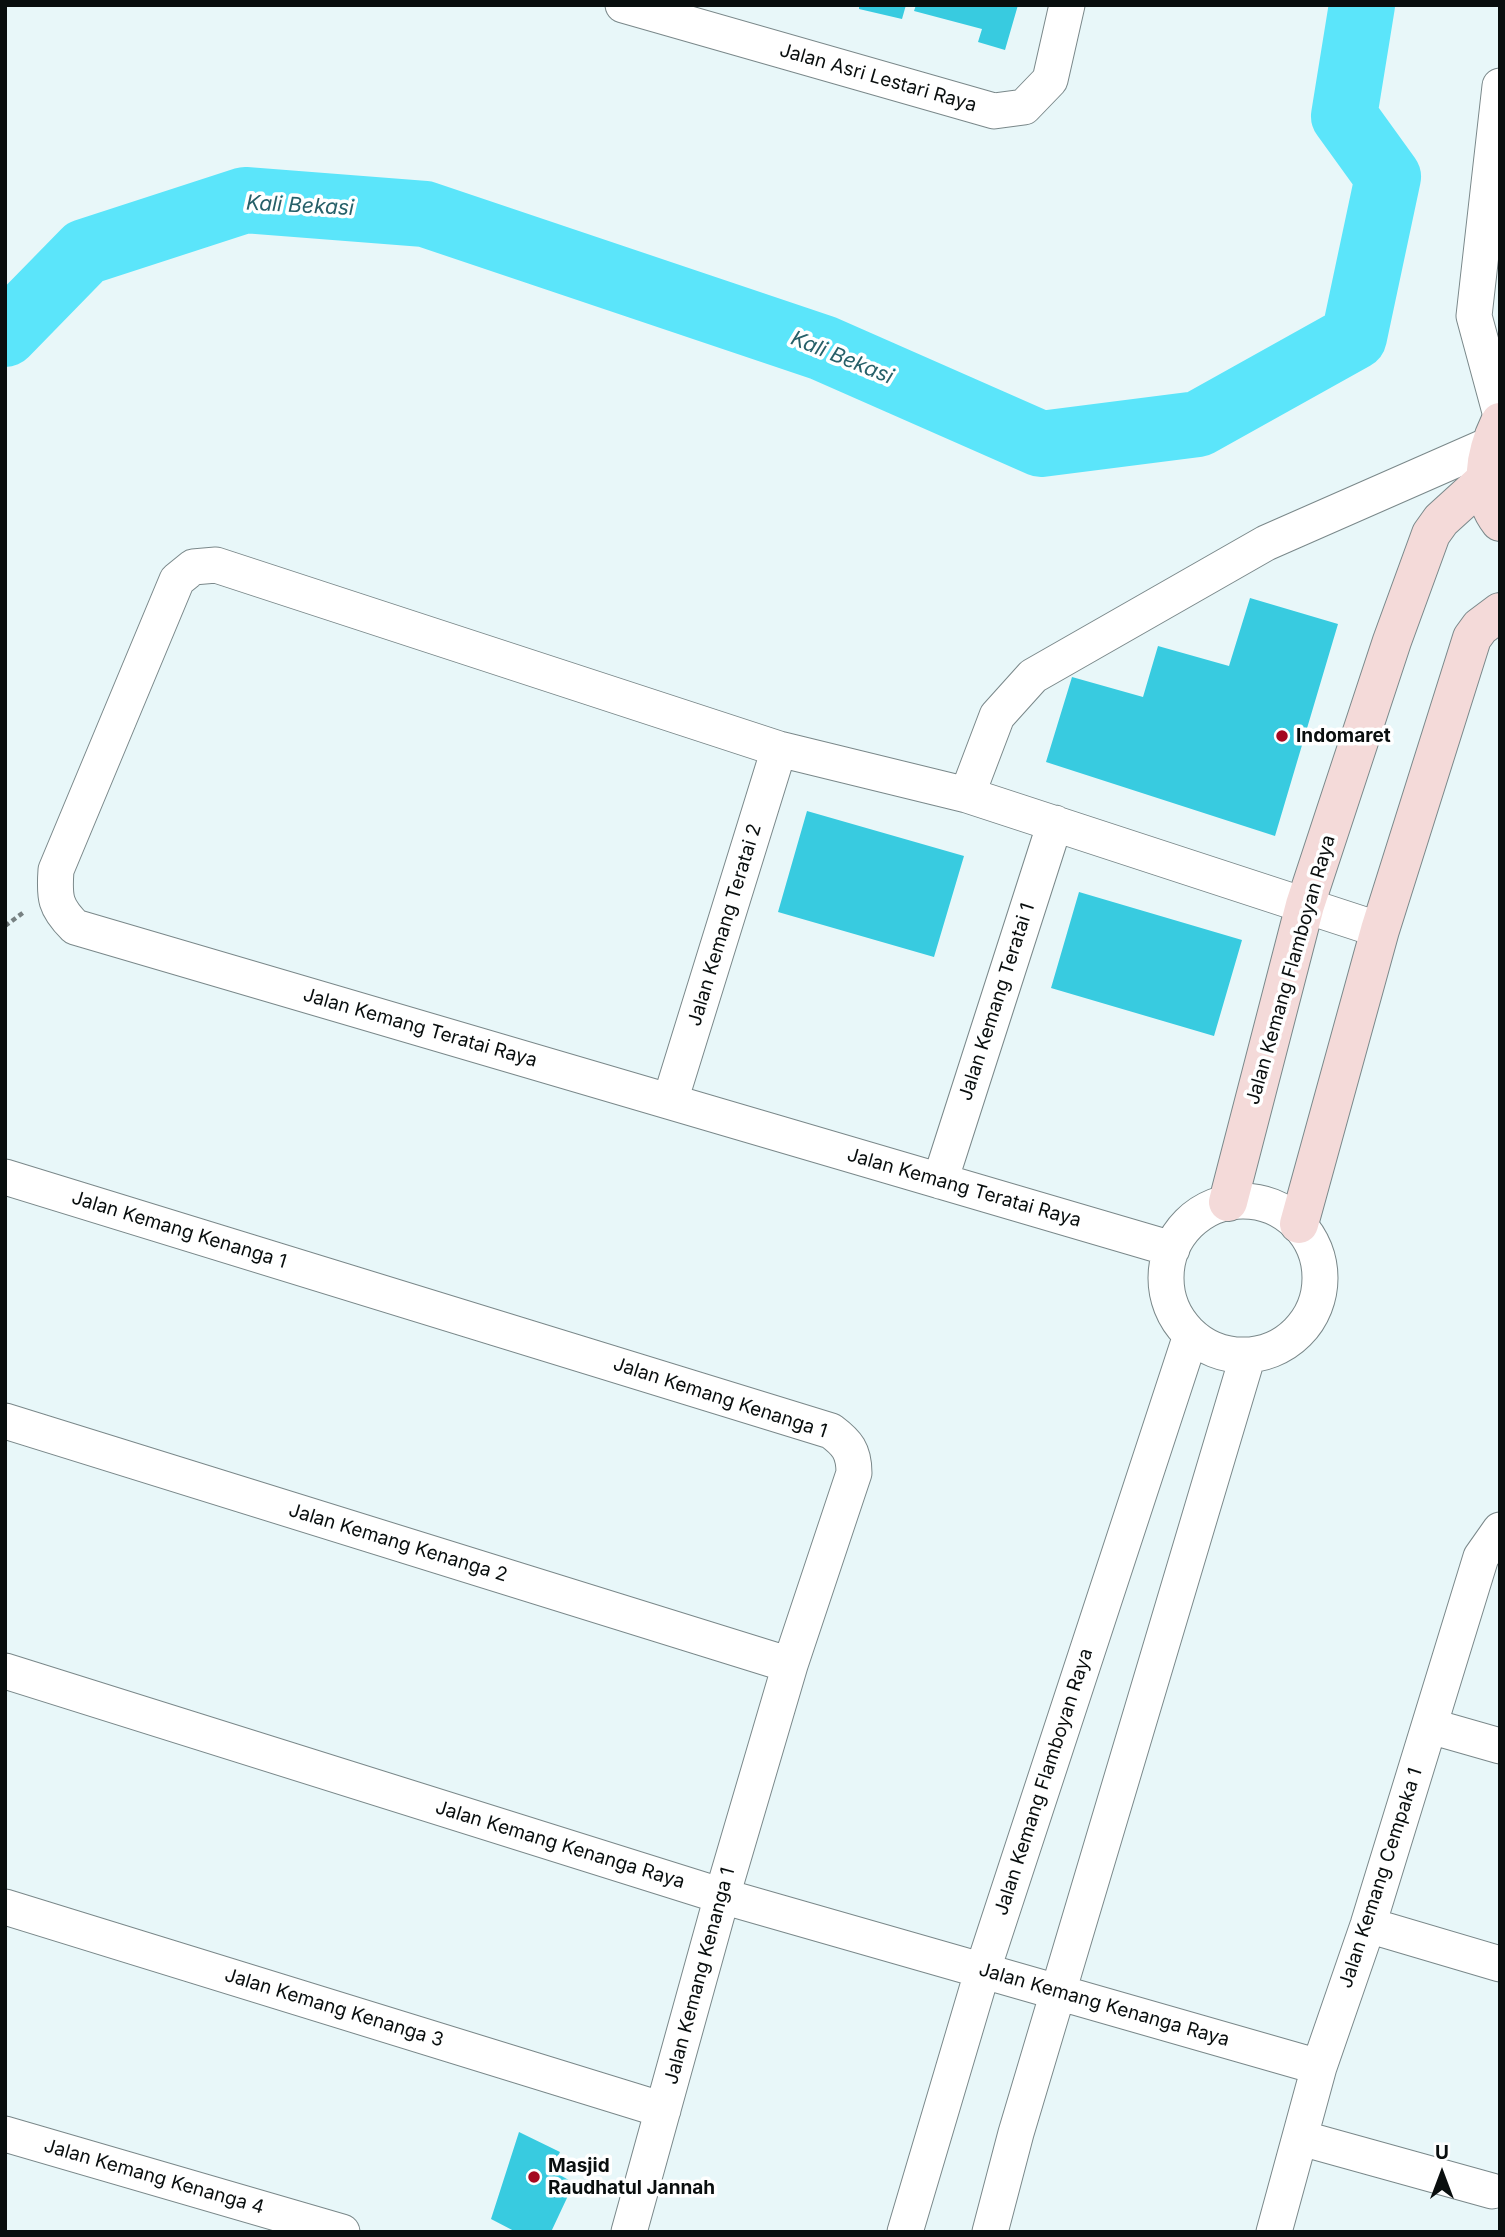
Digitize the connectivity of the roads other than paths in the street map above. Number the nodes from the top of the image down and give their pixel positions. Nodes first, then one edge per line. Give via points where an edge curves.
1 (624, 5) edge
2 (1067, 5) edge
3 (1500, 86) edge
4 (1493, 440) edge
5 (1500, 522) edge
6 (1500, 612) edge
7 (779, 748) junction
8 (967, 795) junction
9 (1055, 823) junction
10 (1305, 905) junction
11 (1380, 930) junction
12 (670, 1101) junction
13 (5, 1177) edge
14 (940, 1181) junction
15 (1228, 1202) junction
16 (1299, 1224) junction
17 (1172, 1249) junction
18 (1191, 1335) junction
19 (1248, 1355) junction
20 (5, 1421) edge
21 (1500, 1530) edge
22 (790, 1665) junction
23 (5, 1671) edge
24 (1430, 1726) junction
25 (1500, 1746) edge
26 (722, 1896) junction
27 (5, 1907) edge
28 (1368, 1925) junction
29 (1500, 1964) edge
30 (983, 1969) junction
31 (1058, 1991) junction
32 (1319, 2067) junction
33 (663, 2110) junction
34 (5, 2134) edge
35 (1301, 2138) junction
36 (1492, 2191) dead end
37 (342, 2232) edge
38 (629, 2232) edge
39 (905, 2232) edge
40 (990, 2232) edge
41 (1274, 2232) edge

1 - 2 street, Jalan Asri Lestari Raya via 994,111 1024,107 1050,80
3 - 4 street via 1474,316
4 - 5 street via 1494,515
4 - 8 street via 1266,543 1033,676 998,716
4 - 10 street, Jalan Kemang Flamboyan Raya via 1431,534
6 - 11 street via 1472,638
7 - 8 street
7 - 12 street, Jalan Kemang Teratai 2
7 - 12 street, Jalan Kemang Teratai Raya via 216,565 192,567 177,580 55,870 54,896 75,928
8 - 9 street
9 - 10 street
9 - 14 street, Jalan Kemang Teratai 1
10 - 11 street
10 - 15 street, Jalan Kemang Flamboyan Raya
11 - 16 street
12 - 14 street, Jalan Kemang Teratai Raya
13 - 22 street, Jalan Kemang Kenanga 1 via 831,1431 846,1442 854,1456 854,1473
14 - 17 street, Jalan Kemang Teratai Raya
15 - 16 street via 1253,1201 1278,1209
15 - 17 street via 1204,1212 1184,1228
16 - 19 street via 1315,1248 1321,1277 1317,1306 1301,1331 1277,1349
17 - 18 street via 1166,1272 1168,1295
18 - 19 street via 1227,1354
18 - 30 street, Jalan Kemang Flamboyan Raya
19 - 31 street
20 - 22 street, Jalan Kemang Kenanga 2
21 - 24 street, Jalan Kemang Cempaka 1 via 1482,1557
22 - 26 street, Jalan Kemang Kenanga 1
23 - 26 street, Jalan Kemang Kenanga Raya
24 - 25 street
24 - 28 street, Jalan Kemang Cempaka 1
26 - 30 street, Jalan Kemang Kenanga Raya
26 - 33 street, Jalan Kemang Kenanga 1
27 - 33 street, Jalan Kemang Kenanga 3
28 - 29 street
28 - 32 street, Jalan Kemang Cempaka 1
30 - 31 street, Jalan Kemang Kenanga Raya
30 - 39 street, Jalan Kemang Flamboyan Raya
31 - 32 street, Jalan Kemang Kenanga Raya
31 - 40 street
32 - 35 street, Jalan Kemang Cempaka 1
33 - 38 street, Jalan Kemang Kenanga 1
34 - 37 street, Jalan Kemang Kenanga 4
35 - 36 street
35 - 41 street, Jalan Kemang Cempaka 1

